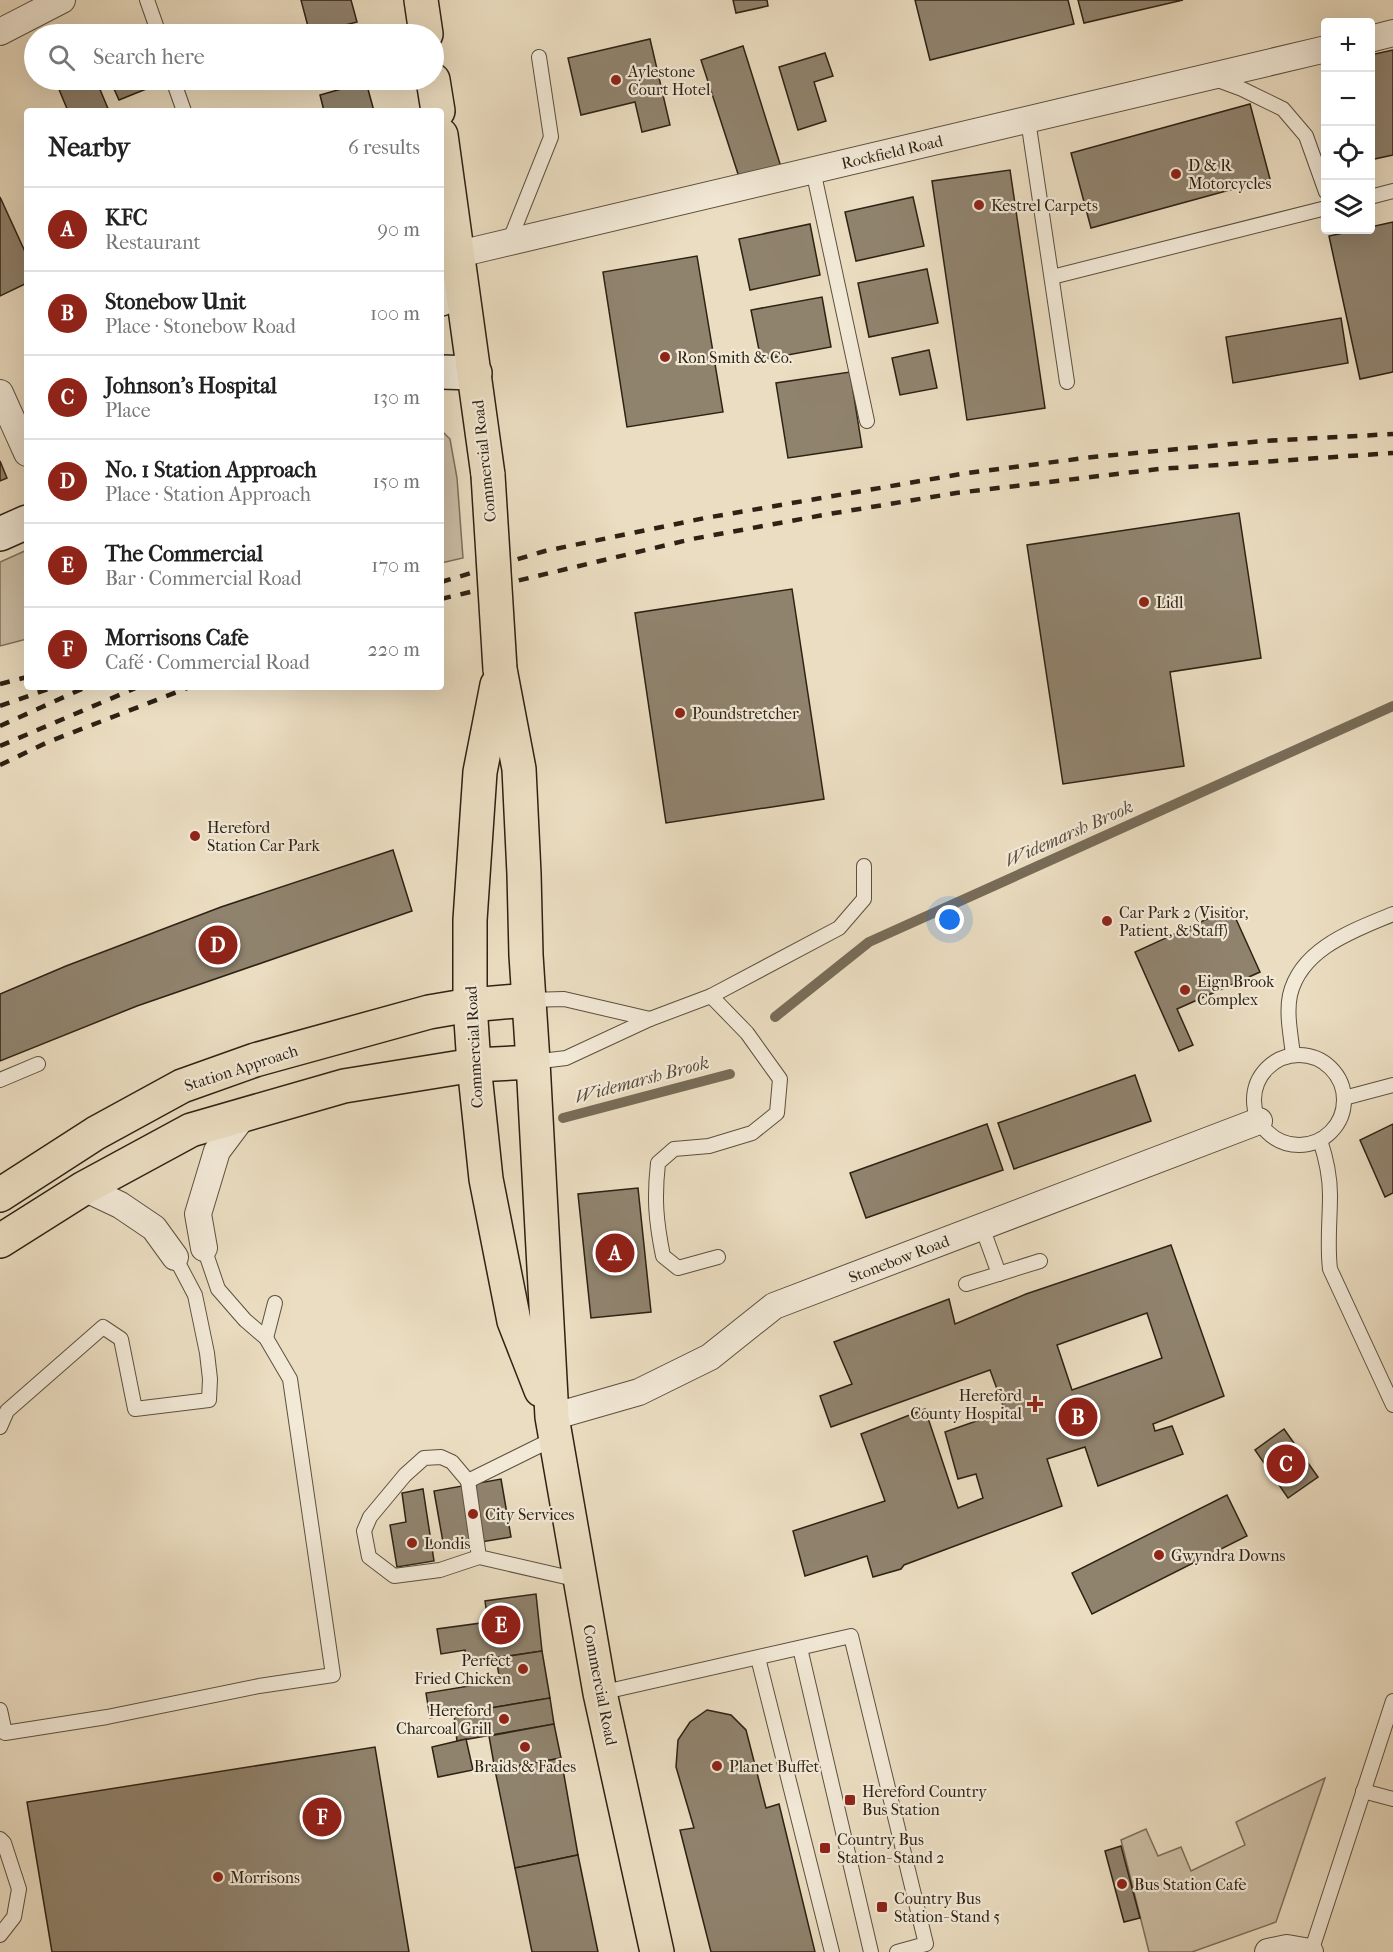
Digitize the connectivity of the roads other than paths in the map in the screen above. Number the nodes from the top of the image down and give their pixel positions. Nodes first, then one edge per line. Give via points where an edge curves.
1 (62, 0) edge
2 (147, 0) edge
3 (421, 0) edge
4 (155, 24) edge
5 (425, 24) edge
6 (0, 32) edge
7 (1393, 33) edge
8 (1375, 38) edge
9 (1321, 50) edge
10 (539, 57) dead end
11 (1208, 77) junction
12 (177, 90) edge
13 (435, 90) edge
14 (183, 108) edge
15 (438, 108) edge
16 (1028, 120) junction
17 (444, 155) edge
18 (813, 171) junction
19 (1322, 180) edge
20 (1393, 191) edge
21 (1375, 196) edge
22 (1321, 209) edge
23 (509, 242) junction
24 (459, 254) junction
25 (1052, 277) junction
26 (444, 292) edge
27 (444, 372) edge
28 (475, 373) junction
29 (1067, 382) dead end
30 (0, 393) edge
31 (867, 421) dead end
32 (24, 446) edge
33 (24, 523) edge
34 (0, 534) edge
35 (500, 669) junction
36 (864, 866) dead end
37 (1393, 914) edge
38 (711, 996) junction
39 (528, 1000) junction
40 (470, 1005) junction
41 (650, 1019) junction
42 (1293, 1055) junction
43 (533, 1062) junction
44 (38, 1064) dead end
45 (474, 1065) junction
46 (0, 1080) edge
47 (1393, 1085) edge
48 (1344, 1098) junction
49 (244, 1115) junction
50 (1259, 1121) junction
51 (1320, 1140) junction
52 (84, 1188) junction
53 (0, 1195) edge
54 (982, 1227) junction
55 (0, 1241) edge
56 (204, 1248) joint
57 (175, 1257) joint
58 (718, 1257) dead end
59 (1040, 1261) dead end
60 (999, 1274) junction
61 (966, 1284) dead end
62 (275, 1303) dead end
63 (266, 1338) junction
64 (1393, 1405) edge
65 (0, 1427) edge
66 (554, 1428) junction
67 (468, 1480) junction
68 (479, 1557) junction
69 (579, 1580) junction
70 (800, 1648) junction
71 (758, 1658) junction
72 (600, 1693) junction
73 (1393, 1701) edge
74 (0, 1710) edge
75 (1363, 1791) junction
76 (1393, 1799) edge
77 (0, 1839) edge
78 (0, 1935) edge
79 (657, 1952) edge
80 (832, 1952) edge
81 (871, 1952) edge
82 (897, 1952) edge
83 (1268, 1952) edge
84 (1310, 1952) edge

1 - 6 street
2 - 4 lane
3 - 5 main road
7 - 8 street
9 - 11 street, Rockfield Road
10 - 23 lane via 550,137
11 - 16 street, Rockfield Road
11 - 19 lane via 1283,109 1306,136
12 - 14 lane
13 - 15 main road
16 - 18 street, Rockfield Road
16 - 25 lane
17 - 24 main road, Commercial Road
18 - 23 street, Rockfield Road
18 - 31 lane
20 - 21 lane
22 - 25 lane
23 - 24 street, Rockfield Road
24 - 26 street
24 - 28 main road, Commercial Road
25 - 29 lane
27 - 28 street
28 - 35 main road, Commercial Road, bridge via 488,475
30 - 32 street
33 - 34 street
35 - 39 main road, Commercial Road via 519,769
35 - 40 main road, Commercial Road via 480,772 470,920
36 - 38 lane via 864,899 839,928
37 - 42 lane via 1325,947 1297,977 1290,994
38 - 41 lane
38 - 58 lane via 747,1033 780,1079 777,1113 752,1133 709,1146 674,1149 658,1163 656,1219 663,1256 678,1268
39 - 40 main road, Station Approach
39 - 41 lane via 564,999
39 - 43 main road, Commercial Road
40 - 45 main road, Commercial Road
40 - 53 main road, Station Approach via 429,1012 255,1060 182,1086 96,1133
41 - 43 lane via 566,1058
42 - 48 lane via 1308,1055 1333,1070
42 - 50 lane via 1276,1060 1263,1072 1254,1105
43 - 45 main road
43 - 66 main road, Commercial Road
44 - 46 lane
45 - 49 main road via 344,1086
45 - 66 main road, Commercial Road via 486,1179 514,1322
47 - 48 lane
48 - 51 lane via 1338,1123
49 - 52 main road via 191,1130
49 - 56 street via 217,1151 210,1172 198,1214
50 - 51 lane via 1279,1141 1307,1145
50 - 54 street, Stonebow Road
51 - 64 lane via 1328,1165 1330,1269
52 - 55 main road
52 - 57 street via 120,1204 154,1228
54 - 60 lane
54 - 66 street, Stonebow Road via 774,1306 710,1358
56 - 63 lane via 218,1289
57 - 65 lane via 195,1295 207,1353 209,1400 135,1409 121,1339 104,1327 7,1412
59 - 60 lane
60 - 61 lane
62 - 63 lane
63 - 74 lane via 291,1379 333,1675 5,1733
66 - 67 lane
66 - 69 main road, Commercial Road
67 - 68 lane
67 - 68 lane via 452,1462 441,1457 424,1458 370,1517 364,1531 369,1557 394,1576 440,1569
68 - 69 lane
69 - 72 main road, Commercial Road
70 - 71 lane
70 - 81 lane
70 - 82 lane via 851,1636 926,1944
71 - 72 lane
71 - 80 lane
72 - 79 main road, Commercial Road
73 - 75 lane
75 - 76 lane
75 - 84 lane
77 - 78 lane via 19,1889 14,1917
83 - 84 street via 1287,1948

